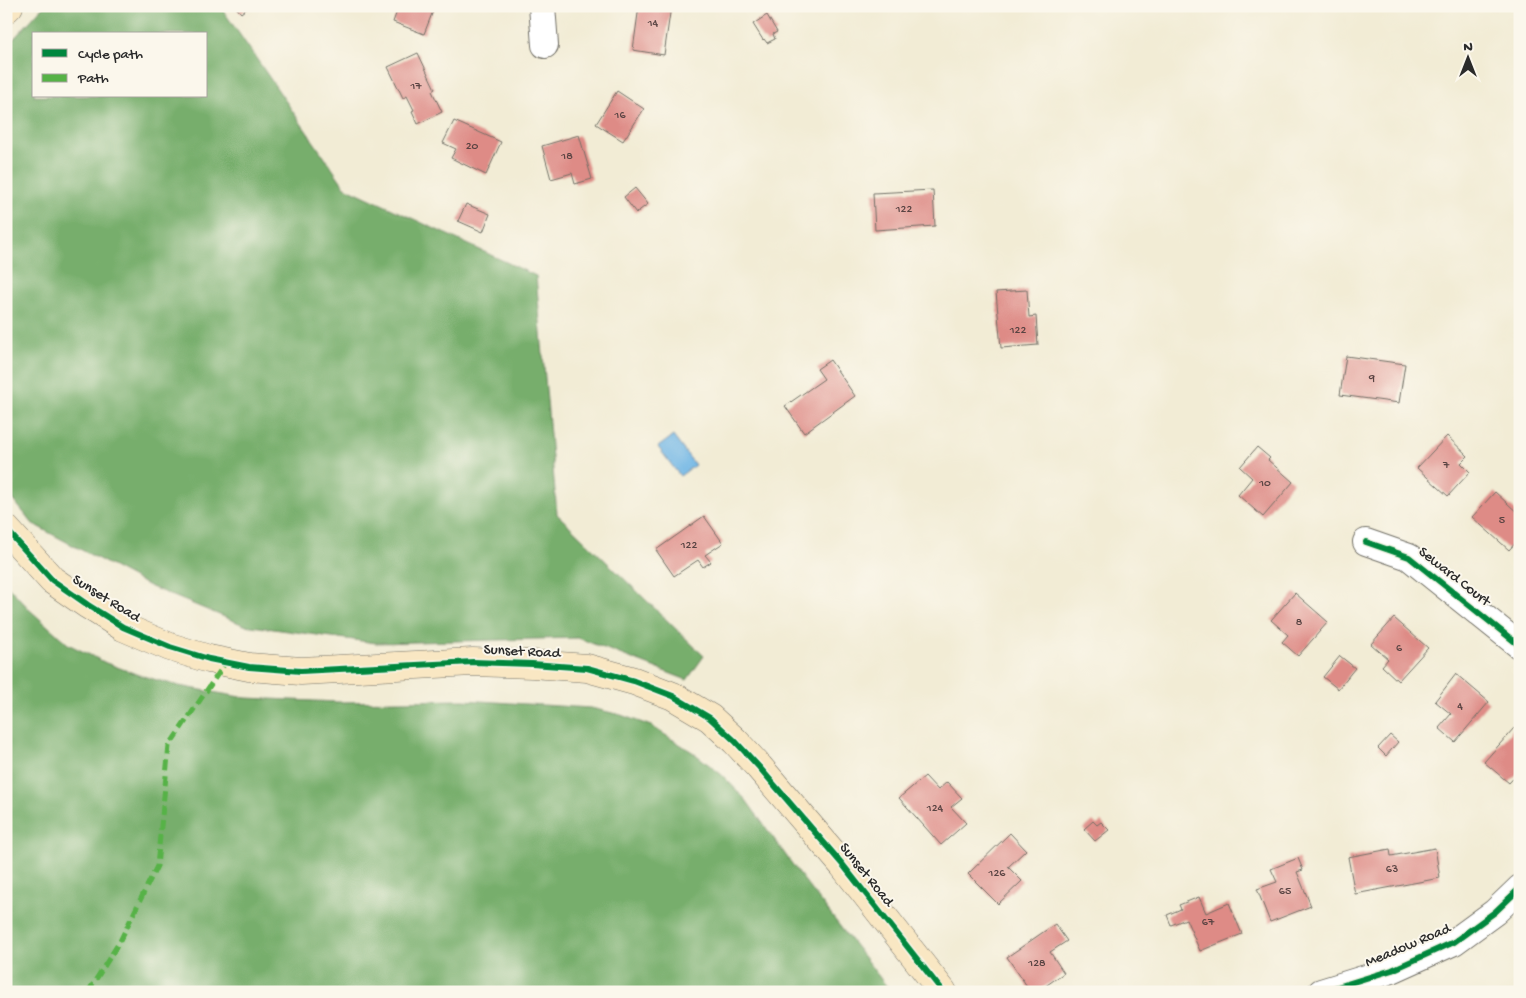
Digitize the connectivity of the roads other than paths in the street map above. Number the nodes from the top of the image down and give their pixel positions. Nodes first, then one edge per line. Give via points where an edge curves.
1 (542, 6) edge
2 (545, 45) dead end
3 (6, 529) edge
4 (1366, 542) dead end
5 (1520, 646) edge
6 (1520, 888) edge
7 (943, 992) edge
8 (1321, 992) edge

1 - 2 street
3 - 7 street, Sunset Road via 52,580 88,605 123,627 170,648 209,659 301,672 473,662 587,668 673,696 710,718 759,767 843,865
4 - 5 street, Seward Court via 1409,556
6 - 8 street, Meadow Road via 1454,942 1392,970

